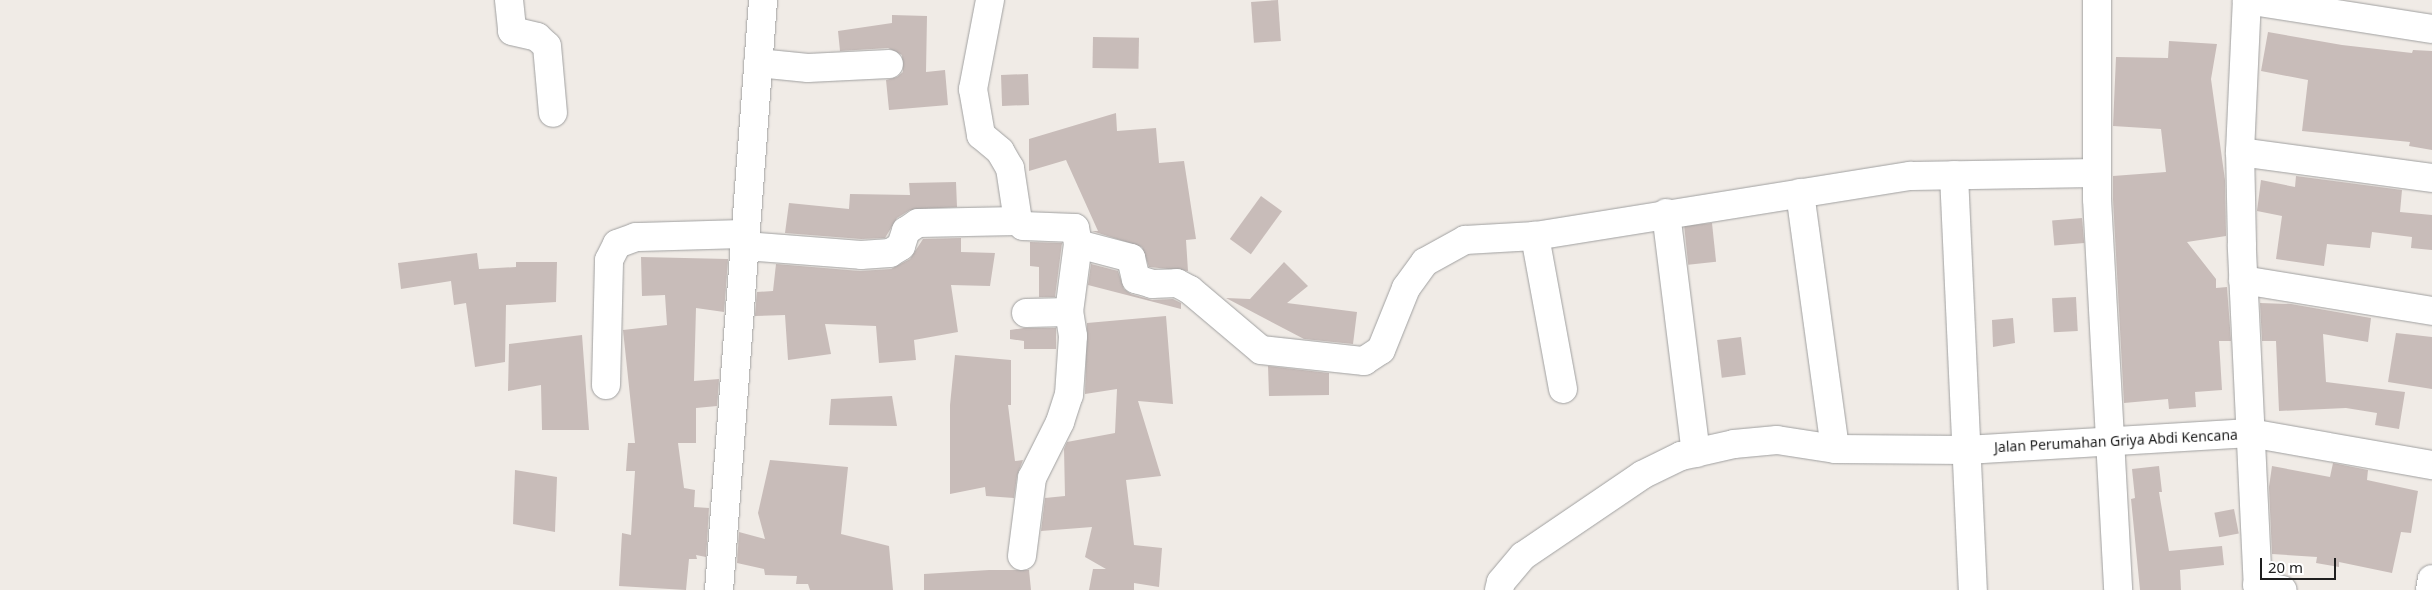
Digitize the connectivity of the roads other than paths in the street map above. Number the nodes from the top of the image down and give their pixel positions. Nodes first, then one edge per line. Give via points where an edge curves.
1 (509, 0) edge
2 (763, 0) edge
3 (990, 0) edge
4 (2096, 0) edge
5 (2310, 4) edge
6 (2432, 29) edge
7 (758, 63) junction
8 (889, 64) dead end
9 (553, 112) dead end
10 (2240, 152) junction
11 (2097, 173) junction
12 (1954, 175) junction
13 (2432, 178) edge
14 (1800, 192) junction
15 (1666, 213) junction
16 (1018, 221) junction
17 (1535, 236) junction
18 (746, 240) junction
19 (1078, 244) junction
20 (2243, 280) junction
21 (2432, 311) edge
22 (1069, 312) junction
23 (1026, 313) dead end
24 (606, 385) dead end
25 (1563, 389) dead end
26 (2250, 433) junction
27 (2111, 439) junction
28 (1846, 448) junction
29 (1966, 450) junction
30 (1696, 453) junction
31 (2432, 465) edge
32 (1022, 556) dead end
33 (2432, 579) edge
34 (2266, 588) edge
35 (719, 590) edge
36 (1499, 590) edge
37 (1973, 590) edge
38 (2118, 590) edge
39 (2430, 590) edge

1 - 9 street via 512,31 537,36 547,46
2 - 7 street
3 - 16 street via 973,89 981,135 1000,151 1010,168
4 - 11 street
5 - 6 street
5 - 10 street via 2247,0
7 - 8 street via 808,68
7 - 18 street
10 - 13 street
10 - 20 street
11 - 12 street
11 - 27 street
12 - 14 street via 1910,176
12 - 29 street
14 - 15 street
14 - 28 street via 1828,382
15 - 17 street
15 - 30 street
16 - 18 street via 918,223 906,231 901,246 890,253 861,255
16 - 19 street via 1022,226 1075,228
17 - 19 street via 1465,240 1425,262 1406,288 1381,350 1364,361 1261,350 1190,290 1177,284 1152,284 1136,279 1131,258
17 - 25 street
18 - 24 street via 636,237 617,244 609,260
18 - 35 street
19 - 22 street
20 - 21 street
20 - 26 street
22 - 23 street
22 - 32 street via 1073,336 1069,395 1060,422 1032,478
26 - 27 street, Jalan Perumahan Griya Abdi Kencana
26 - 31 street, Jalan Perumahan Griya Abdi Kencana
26 - 34 street
27 - 29 street, Jalan Perumahan Griya Abdi Kencana
27 - 38 street
28 - 29 street, Jalan Perumahan Griya Abdi Kencana
28 - 30 street, Jalan Perumahan Griya Abdi Kencana via 1777,440 1734,444
29 - 37 street
30 - 36 street, Jalan Perumahan Griya Abdi Kencana via 1642,475 1570,521 1523,556 1501,582
33 - 39 street

